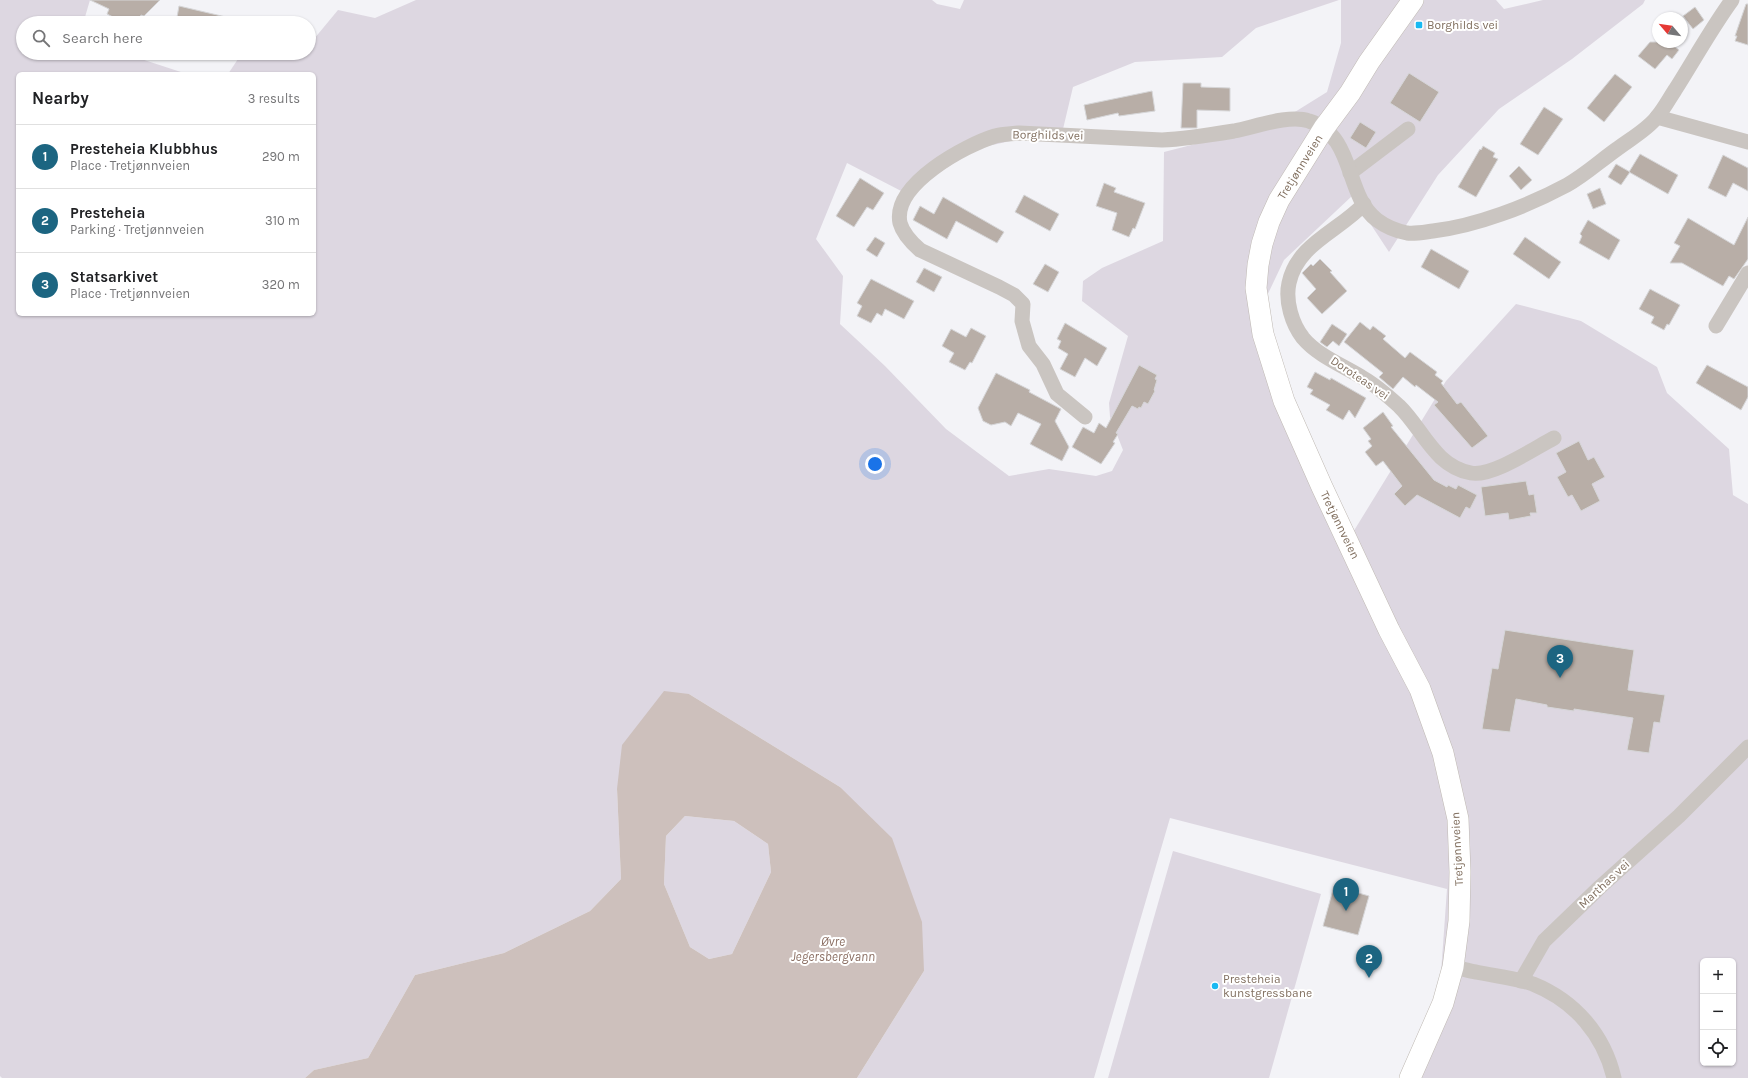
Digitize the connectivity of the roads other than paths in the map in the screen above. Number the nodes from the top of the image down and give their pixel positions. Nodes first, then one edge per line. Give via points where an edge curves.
1 (1413, 0) edge
2 (1732, 0) edge
3 (1657, 117) junction
4 (1324, 128) junction
5 (1408, 129) dead end
6 (1748, 142) edge
7 (1350, 173) junction
8 (1364, 204) junction
9 (1748, 273) edge
10 (1716, 326) dead end
11 (1085, 417) dead end
12 (1554, 438) dead end
13 (1748, 747) edge
14 (1452, 967) junction
15 (1521, 981) junction
16 (1410, 1078) edge
17 (1614, 1078) edge

1 - 4 street, Tretjønnveien
2 - 3 street, Borghilds vei
3 - 6 street
3 - 8 street, Borghilds vei via 1568,185 1490,218 1446,230 1408,233 1376,220
4 - 7 street, Borghilds vei via 1339,144
4 - 11 street, Borghilds vei via 1301,119 1277,121 1182,140 1039,133 997,136 957,153 914,185 906,195 900,223 909,240 920,250 1014,295 1023,304 1022,321 1029,346 1043,364 1057,394
4 - 14 street, Tretjønnveien via 1292,176 1269,222 1258,264 1256,288 1259,311 1269,356 1292,422 1389,630 1420,689 1443,753 1458,819 1460,872 1458,921
5 - 7 street
7 - 8 street, Borghilds vei
8 - 12 street, Doroteas vei via 1346,222 1321,237 1307,250 1300,257 1292,274 1289,303 1294,322 1303,338 1323,354 1381,390 1403,410 1444,460 1463,471 1491,471
9 - 10 street
13 - 15 street, Marthas vei via 1679,816 1544,941
14 - 15 street
14 - 16 street, Tretjønnveien via 1443,1003
15 - 17 street via 1551,993 1575,1010 1601,1042

